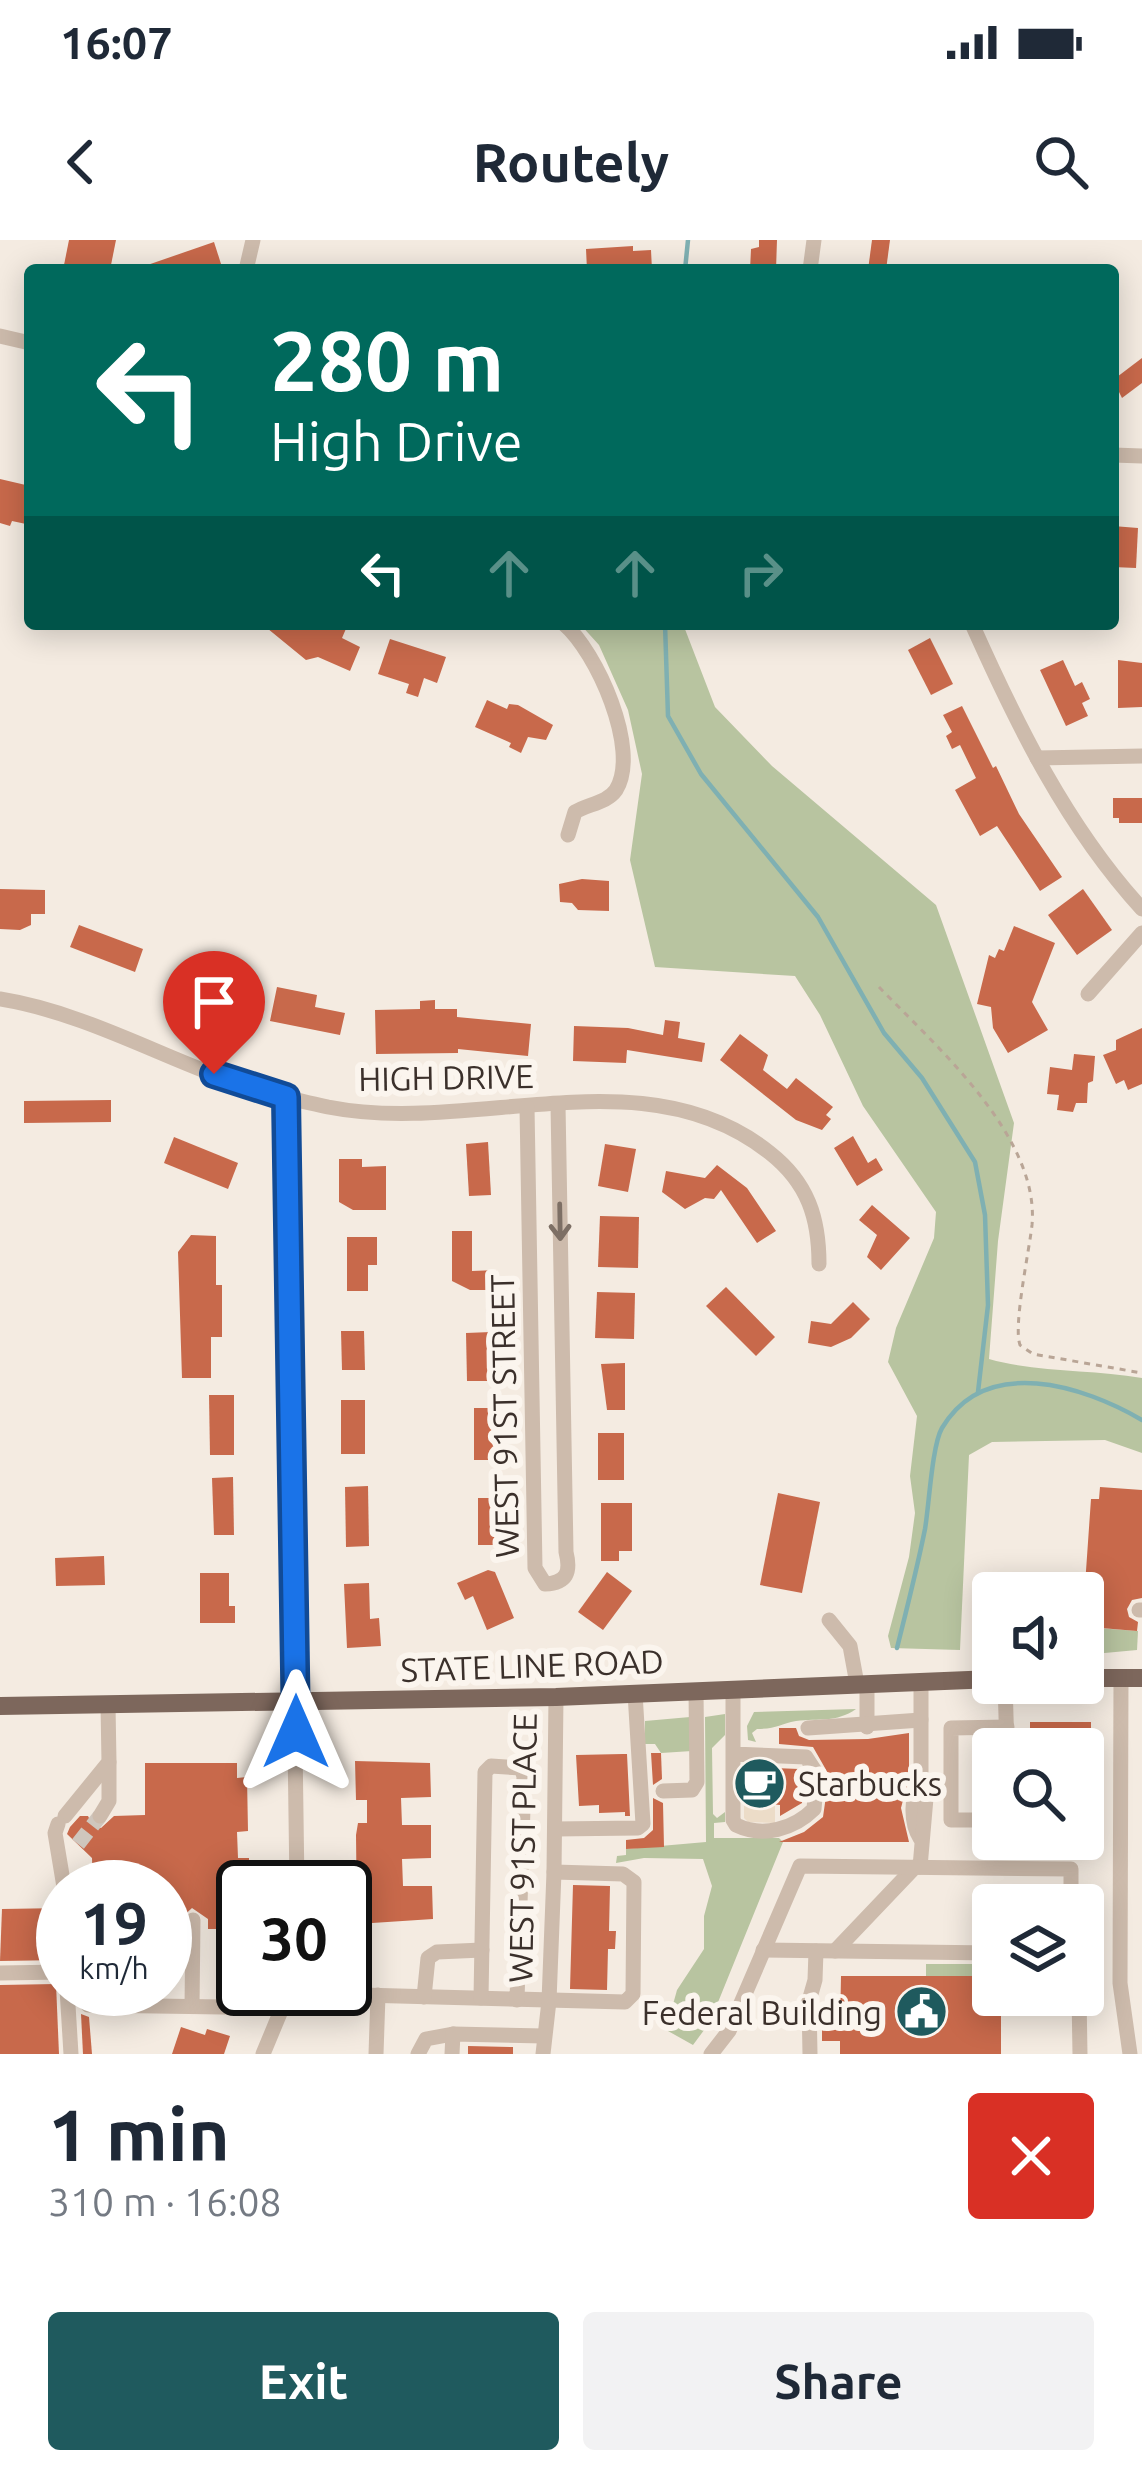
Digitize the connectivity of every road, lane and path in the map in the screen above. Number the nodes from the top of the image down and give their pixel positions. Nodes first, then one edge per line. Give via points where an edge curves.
1 (569, 630) edge
2 (975, 630) edge
3 (1142, 756) edge
4 (1037, 758) junction
5 (568, 835) dead end
6 (1142, 909) edge
7 (1142, 933) edge
8 (879, 988) dead end
9 (1088, 994) dead end
10 (0, 999) edge
11 (286, 1097) junction
12 (558, 1105) junction
13 (527, 1107) junction
14 (819, 1264) dead end
15 (1142, 1373) edge
16 (829, 1620) dead end
17 (1104, 1678) edge
18 (1121, 1678) junction
19 (1142, 1678) edge
20 (972, 1680) edge
21 (921, 1682) junction
22 (862, 1684) junction
23 (733, 1689) junction
24 (696, 1690) junction
25 (635, 1693) junction
26 (556, 1696) junction
27 (296, 1701) junction
28 (1006, 1704) edge
29 (108, 1705) junction
30 (0, 1706) edge
31 (921, 1720) junction
32 (867, 1725) junction
33 (1007, 1727) joint
34 (808, 1728) dead end
35 (733, 1754) junction
36 (109, 1762) junction
37 (921, 1780) junction
38 (951, 1780) junction
39 (663, 1791) dead end
40 (100, 1816) tunnel mouth
41 (972, 1820) edge
42 (555, 1829) junction
43 (56, 1846) junction
44 (74, 1847) dead end
45 (59, 1860) edge
46 (297, 1860) edge
47 (918, 1867) junction
48 (554, 1872) junction
49 (1071, 1884) edge
50 (193, 1920) dead end
51 (482, 1950) junction
52 (763, 1950) junction
53 (816, 1951) junction
54 (835, 1951) junction
55 (972, 1953) edge
56 (36, 1972) edge
57 (0, 1973) edge
58 (372, 1995) edge
59 (377, 1995) junction
60 (424, 1997) junction
61 (481, 1999) junction
62 (517, 2000) junction
63 (549, 2001) junction
64 (216, 2003) edge
65 (192, 2006) joint
66 (69, 2016) edge
67 (278, 2016) edge
68 (1079, 2016) edge
69 (452, 2034) junction
70 (544, 2036) junction
71 (71, 2054) edge
72 (263, 2054) edge
73 (376, 2054) edge
74 (418, 2054) edge
75 (452, 2054) edge
76 (543, 2054) edge
77 (711, 2054) edge
78 (810, 2054) edge
79 (1080, 2054) edge
80 (1130, 2054) edge

1 - 5 street via 604,685 623,759 619,785 575,812
2 - 4 street
3 - 4 street
4 - 6 street via 1101,864
7 - 9 street
8 - 15 path via 995,1118 1025,1171 1033,1201 1020,1345
10 - 11 street, HIGH DRIVE
11 - 13 street, HIGH DRIVE via 372,1111
11 - 27 street
12 - 13 street, HIGH DRIVE
12 -> 13 street, WEST 91ST STREET via 570,1566 558,1583 545,1584 535,1568
12 - 14 street, HIGH DRIVE via 671,1106 748,1136 803,1188 817,1219
16 - 22 street via 850,1646
17 - 18 main road
18 - 19 main road
18 - 80 street via 1120,1983
20 - 21 main road, STATE LINE ROAD
21 - 22 main road, STATE LINE ROAD
21 - 31 street
22 - 23 main road, STATE LINE ROAD
22 - 32 street
23 - 24 main road, STATE LINE ROAD
23 - 35 street
24 - 25 main road, STATE LINE ROAD
24 - 39 street via 697,1782 692,1790
25 - 26 main road, STATE LINE ROAD
25 - 42 street via 644,1824
26 - 27 main road, STATE LINE ROAD
26 - 42 street, WEST 91ST PLACE
27 - 29 main road, STATE LINE ROAD
27 - 46 street
28 - 33 street
29 - 30 main road, STATE LINE ROAD
29 - 36 street
31 - 32 street
31 - 37 street
32 - 34 street
33 - 38 street via 951,1728
35 - 35 street via 734,1820 742,1829 778,1830 814,1808 817,1774 806,1757
36 - 40 street via 110,1801
36 - 43 street via 61,1820
37 - 38 street
37 - 47 street via 914,1790
38 - 41 street via 951,1820
42 - 48 street, WEST 91ST PLACE
43 - 44 street
43 - 45 street
47 - 49 street via 1071,1869
47 - 52 street via 800,1866
47 - 54 street
48 - 63 street, WEST 91ST PLACE
48 - 63 street via 623,1874 634,1882 633,1994 619,2003
50 - 65 street
51 - 60 street via 428,1958
51 - 61 street
51 - 62 street via 485,1772 521,1768
52 - 53 street
52 - 77 street
53 - 54 street
53 - 78 street
54 - 55 street
56 - 57 street
58 - 59 street
59 - 60 street
59 - 73 street
60 - 61 street
61 - 62 street
62 - 63 street
63 - 70 street, WEST 91ST PLACE
64 - 65 street
66 - 71 street
67 - 72 street
68 - 79 street
69 - 70 street
69 - 74 street via 426,2038
69 - 75 street
70 - 76 street, WEST 91ST PLACE

